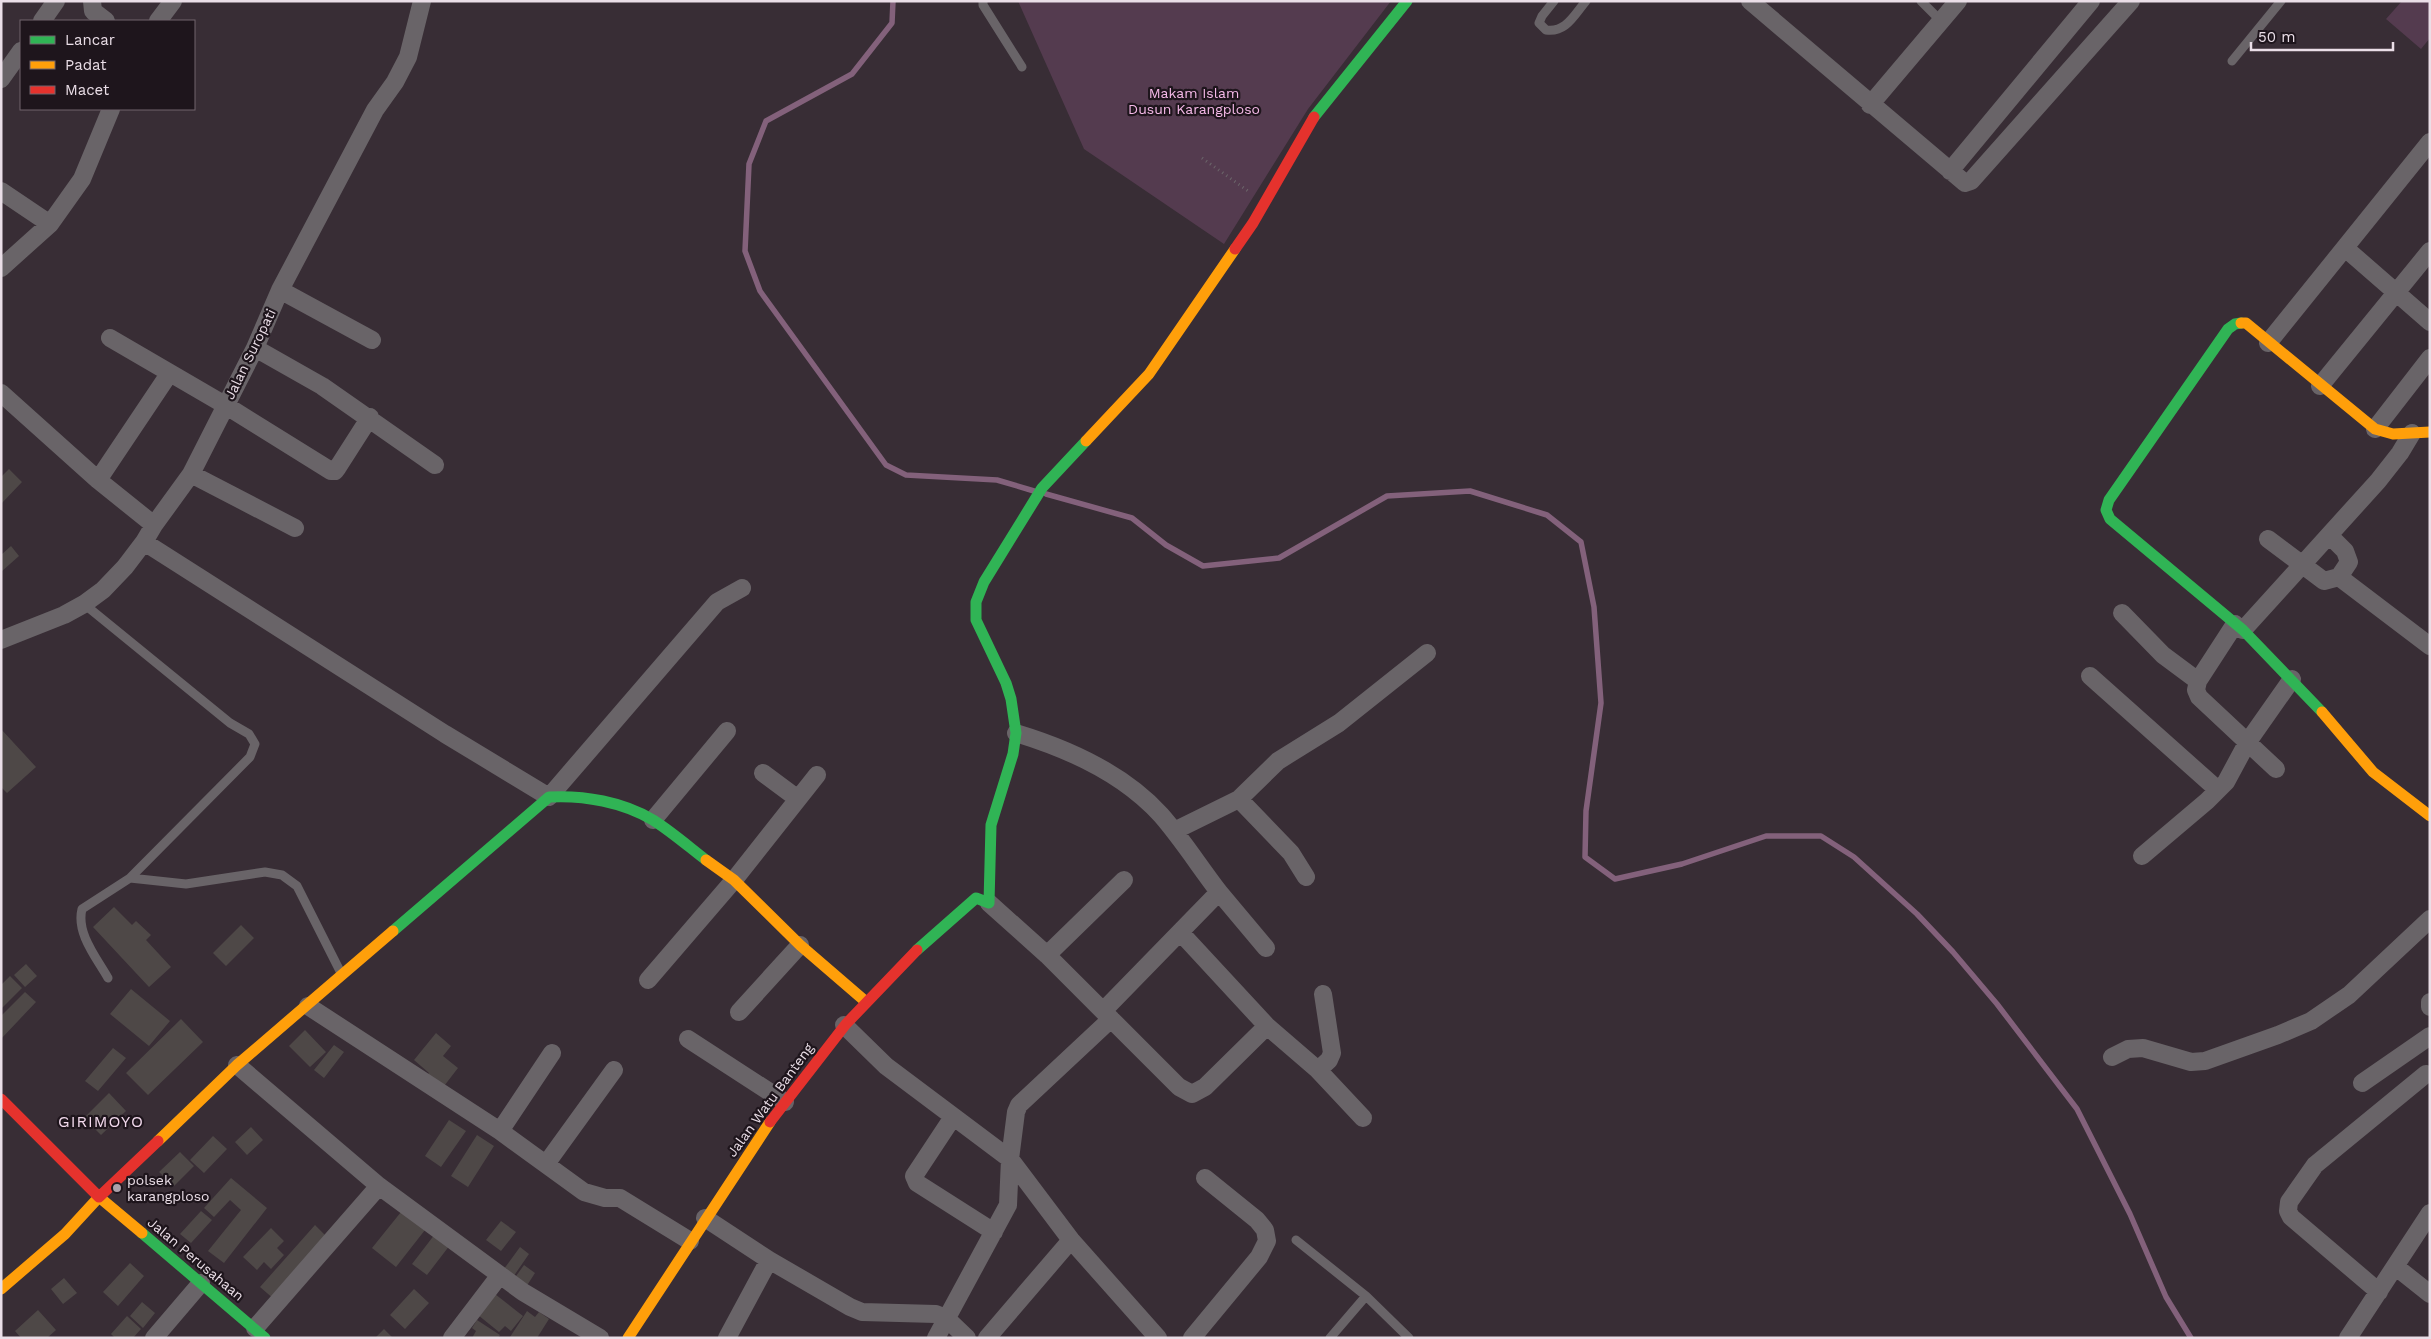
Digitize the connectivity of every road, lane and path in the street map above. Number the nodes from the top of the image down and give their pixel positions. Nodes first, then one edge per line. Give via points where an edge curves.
1 (56, 1) edge
2 (92, 1) edge
3 (173, 1) edge
4 (422, 1) edge
5 (983, 1) edge
6 (1407, 1) edge
7 (1554, 1) edge
8 (1586, 1) edge
9 (1750, 1) edge
10 (1922, 1) edge
11 (1958, 1) edge
12 (2091, 1) edge
13 (2131, 1) edge
14 (2281, 1) edge
15 (43, 20) edge
16 (105, 20) edge
17 (159, 20) edge
18 (1941, 20) junction
19 (20, 52) edge
20 (2232, 62) dead end
21 (1022, 68) dead end
22 (1, 79) edge
23 (1870, 105) junction
24 (109, 113) edge
25 (2430, 142) edge
26 (1202, 158) dead end
27 (1950, 171) junction
28 (1, 192) edge
29 (1265, 202) junction
30 (50, 224) junction
31 (2344, 248) junction
32 (2430, 251) edge
33 (1, 268) edge
34 (280, 290) junction
35 (2396, 292) junction
36 (2430, 322) edge
37 (110, 338) dead end
38 (372, 340) dead end
39 (2268, 343) junction
40 (255, 348) junction
41 (2430, 358) edge
42 (169, 374) junction
43 (2320, 386) junction
44 (1, 393) edge
45 (225, 405) junction
46 (370, 417) junction
47 (2375, 429) junction
48 (2430, 432) edge
49 (2412, 433) junction
50 (435, 465) dead end
51 (191, 474) junction
52 (98, 480) junction
53 (154, 525) junction
54 (295, 528) dead end
55 (2330, 535) junction
56 (2268, 539) dead end
57 (144, 542) junction
58 (2303, 565) junction
59 (2339, 577) junction
60 (742, 588) dead end
61 (84, 604) junction
62 (2122, 613) dead end
63 (2239, 627) junction
64 (1, 640) edge
65 (2430, 646) edge
66 (1427, 653) dead end
67 (2090, 676) dead end
68 (2292, 679) junction
69 (2198, 681) junction
70 (727, 731) dead end
71 (1016, 733) junction
72 (2246, 743) junction
73 (2276, 769) dead end
74 (763, 773) dead end
75 (817, 775) dead end
76 (2218, 790) junction
77 (549, 797) junction
78 (798, 799) junction
79 (1239, 799) junction
80 (2430, 816) edge
81 (653, 820) junction
82 (1174, 831) junction
83 (2142, 856) dead end
84 (1306, 877) dead end
85 (130, 878) junction
86 (734, 880) junction
87 (1124, 880) dead end
88 (1219, 892) junction
89 (982, 900) junction
90 (2430, 919) edge
91 (1180, 932) junction
92 (800, 945) junction
93 (1266, 948) dead end
94 (1048, 954) junction
95 (342, 976) junction
96 (108, 978) dead end
97 (648, 980) dead end
98 (1323, 994) dead end
99 (865, 1002) junction
100 (2430, 1002) edge
101 (308, 1006) junction
102 (2430, 1006) edge
103 (739, 1012) dead end
104 (1107, 1015) junction
105 (844, 1025) junction
106 (1267, 1026) junction
107 (2430, 1036) edge
108 (688, 1039) dead end
109 (552, 1053) dead end
110 (2112, 1057) dead end
111 (237, 1065) junction
112 (614, 1070) dead end
113 (1318, 1070) junction
114 (2426, 1074) dead end
115 (2362, 1083) dead end
116 (1, 1100) edge
117 (785, 1102) junction
118 (953, 1117) junction
119 (1363, 1118) dead end
120 (500, 1131) junction
121 (1005, 1156) junction
122 (546, 1164) junction
123 (1205, 1178) dead end
124 (379, 1186) junction
125 (99, 1197) junction
126 (2429, 1216) edge
127 (705, 1218) junction
128 (115, 1226) dead end
129 (88, 1228) dead end
130 (138, 1230) junction
131 (990, 1230) junction
132 (65, 1234) junction
133 (1071, 1240) junction
134 (1296, 1240) dead end
135 (690, 1241) junction
136 (769, 1260) junction
137 (2396, 1267) junction
138 (500, 1275) junction
139 (201, 1283) junction
140 (1, 1289) edge
141 (2379, 1292) junction
142 (2430, 1294) edge
143 (1366, 1296) junction
144 (942, 1316) junction
145 (260, 1333) edge
146 (154, 1338) edge
147 (452, 1338) edge
148 (600, 1338) edge
149 (628, 1338) edge
150 (727, 1338) edge
151 (936, 1338) edge
152 (967, 1338) edge
153 (988, 1338) edge
154 (1158, 1338) edge
155 (1192, 1338) edge
156 (1330, 1338) edge
157 (1409, 1338) edge
158 (2348, 1338) edge

1 - 15 street
2 - 16 street via 93,11
3 - 17 street
4 - 34 street, Jalan Suropati via 395,82 375,110
5 - 21 lane
6 - 29 street via 1318,112
7 - 8 lane via 1540,23 1546,30 1555,32 1564,28
9 - 23 street
10 - 18 lane
11 - 18 street
12 - 27 street
13 - 27 street via 1971,182 1965,183
14 - 20 lane
18 - 23 street
19 - 22 street
23 - 27 street
24 - 30 street via 82,179
25 - 31 street
26 - 29 path
28 - 30 street
29 - 71 street via 1150,374 1042,488 984,582 975,612 978,628 1006,683
30 - 33 street
31 - 35 street
31 - 39 street
32 - 35 street
34 - 38 street
34 - 40 street, Jalan Suropati
35 - 36 street
35 - 43 street
37 - 42 street
39 - 43 street
39 - 63 street via 2246,324 2235,324 2228,330 2109,500 2106,510 2110,519
40 - 45 street, Jalan Suropati
40 - 46 street
41 - 47 street
42 - 45 street
42 - 52 street
43 - 47 street
44 - 52 street
45 - 46 street via 331,470 338,467
45 - 51 street, Jalan Suropati
46 - 50 street
47 - 49 street via 2384,433
48 - 49 street
49 - 55 street via 2384,474
51 - 53 street, Jalan Suropati
51 - 54 street
52 - 53 street
53 - 57 street, Jalan Suropati
55 - 58 street
55 - 59 street via 2348,557 2349,562
56 - 58 street
57 - 61 street, Jalan Suropati via 103,590
57 - 77 street
58 - 59 street via 2324,581
58 - 63 street
59 - 65 street
60 - 77 street via 717,602
61 - 64 street, Jalan Suropati
61 - 85 lane via 230,723 249,734 255,744 250,757
62 - 69 street via 2163,655
63 - 68 street
63 - 69 street
66 - 79 street via 1338,723 1278,761
67 - 76 street
68 - 72 street
68 - 80 street via 2373,772
69 - 72 street via 2198,697
70 - 81 street
71 - 82 street via 1052,744 1097,765 1144,798
71 - 89 street via 1013,754 991,826
72 - 73 street
72 - 76 street via 2226,782
74 - 78 street
75 - 78 street
76 - 83 street
77 - 81 street via 570,796 624,806
77 - 95 street
78 - 86 street
79 - 82 street
79 - 84 street via 1291,854
81 - 86 street
82 - 88 street
85 - 95 lane via 186,884 265,872 282,875 297,886
85 - 96 lane via 82,909 79,920
86 - 92 street
86 - 97 street
87 - 94 street
88 - 91 street
88 - 93 street
89 - 94 street
89 - 99 street, Jalan Watu Banteng via 967,905
90 - 110 street via 2349,994 2311,1021 2278,1036 2205,1061 2191,1062 2143,1048 2128,1049
91 - 104 street
91 - 106 street
92 - 99 street
92 - 103 street
94 - 104 street
95 - 101 street
98 - 113 street via 1332,1053
99 - 105 street, Jalan Watu Banteng
100 - 102 street
101 - 111 street
101 - 120 street
104 - 106 street via 1179,1088 1192,1094 1205,1086
104 - 121 street via 1019,1105
105 - 117 street, Jalan Watu Banteng
105 - 118 street via 886,1066
106 - 113 street
107 - 115 street
108 - 117 street
109 - 120 street
111 - 124 street
111 - 125 street
112 - 122 street
113 - 119 street
114 - 141 street via 2315,1165 2289,1202 2291,1217
116 - 125 street, Jalan Perusahaan
117 - 127 street, Jalan Watu Banteng
118 - 121 street
118 - 131 street via 914,1176 916,1183
120 - 122 street
121 - 131 street via 1008,1205
121 - 133 street
122 - 135 street via 584,1192 620,1198
123 - 155 street via 1257,1220 1265,1230 1267,1241 1259,1257
124 - 138 street
124 - 145 street
125 - 130 street, Jalan Perusahaan
125 - 132 street
126 - 137 street
127 - 135 street, Jalan Watu Banteng
127 - 136 street
128 - 130 street
129 - 132 street
130 - 139 street, Jalan Perusahaan
131 - 144 street
132 - 140 street
133 - 153 street
133 - 154 street
134 - 143 lane
135 - 149 street, Jalan Watu Banteng
136 - 144 street via 862,1312
136 - 150 street
137 - 141 street
137 - 142 street
138 - 147 street
138 - 148 street
139 - 145 street, Jalan Perusahaan
139 - 146 street
141 - 158 street
143 - 156 lane
143 - 157 lane
144 - 151 street
144 - 152 street

